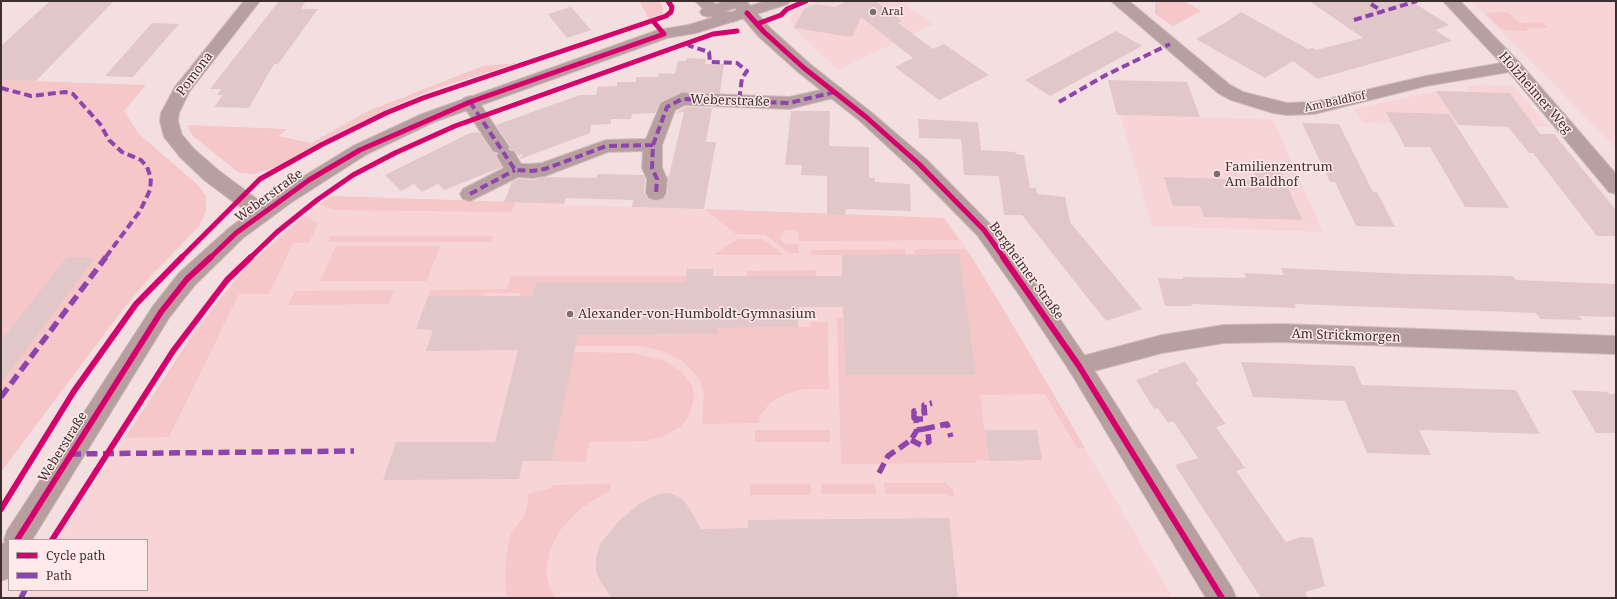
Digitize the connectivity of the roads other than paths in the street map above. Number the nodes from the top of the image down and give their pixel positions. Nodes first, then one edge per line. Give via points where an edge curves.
1 (252, 1) edge
2 (782, 1) edge
3 (1119, 1) edge
4 (1451, 1) edge
5 (708, 6) edge
6 (739, 7) edge
7 (664, 34) junction
8 (1513, 66) junction
9 (835, 92) junction
10 (470, 102) junction
11 (653, 145) junction
12 (507, 158) junction
13 (1616, 187) edge
14 (656, 193) dead end
15 (470, 194) dead end
16 (262, 213) junction
17 (1616, 345) edge
18 (1079, 366) junction
19 (18, 539) edge
20 (8, 556) edge
21 (1, 568) edge
22 (1222, 598) edge

1 - 16 street, Pomona via 181,91 170,113 169,121 173,137 187,153 211,175
2 - 6 main road
3 - 8 street, Am Baldhof via 1224,89 1237,96 1273,107 1314,108 1426,81
4 - 8 street, Holzheimer Weg
5 - 6 main road, Bergheimer Straße via 719,15
5 - 7 main road, Weberstraße via 680,21
6 - 7 main road, Weberstraße via 690,30
6 - 9 main road, Bergheimer Straße via 819,81
7 - 10 main road, Weberstraße
8 - 13 street, Holzheimer Weg
9 - 11 street, Weberstraße via 789,102 682,99 667,107
9 - 18 main road, Bergheimer Straße via 920,165 979,224
10 - 12 street
10 - 16 main road, Weberstraße via 360,150 309,180
11 - 12 street via 606,146 545,169 532,171
11 - 14 street, Weberstraße via 652,168 657,179
12 - 15 street
16 - 19 main road, Weberstraße via 211,255 186,280 161,312
17 - 18 street, Am Strickmorgen via 1224,334 1162,344
18 - 22 main road, Bergheimer Straße
20 - 21 main road

